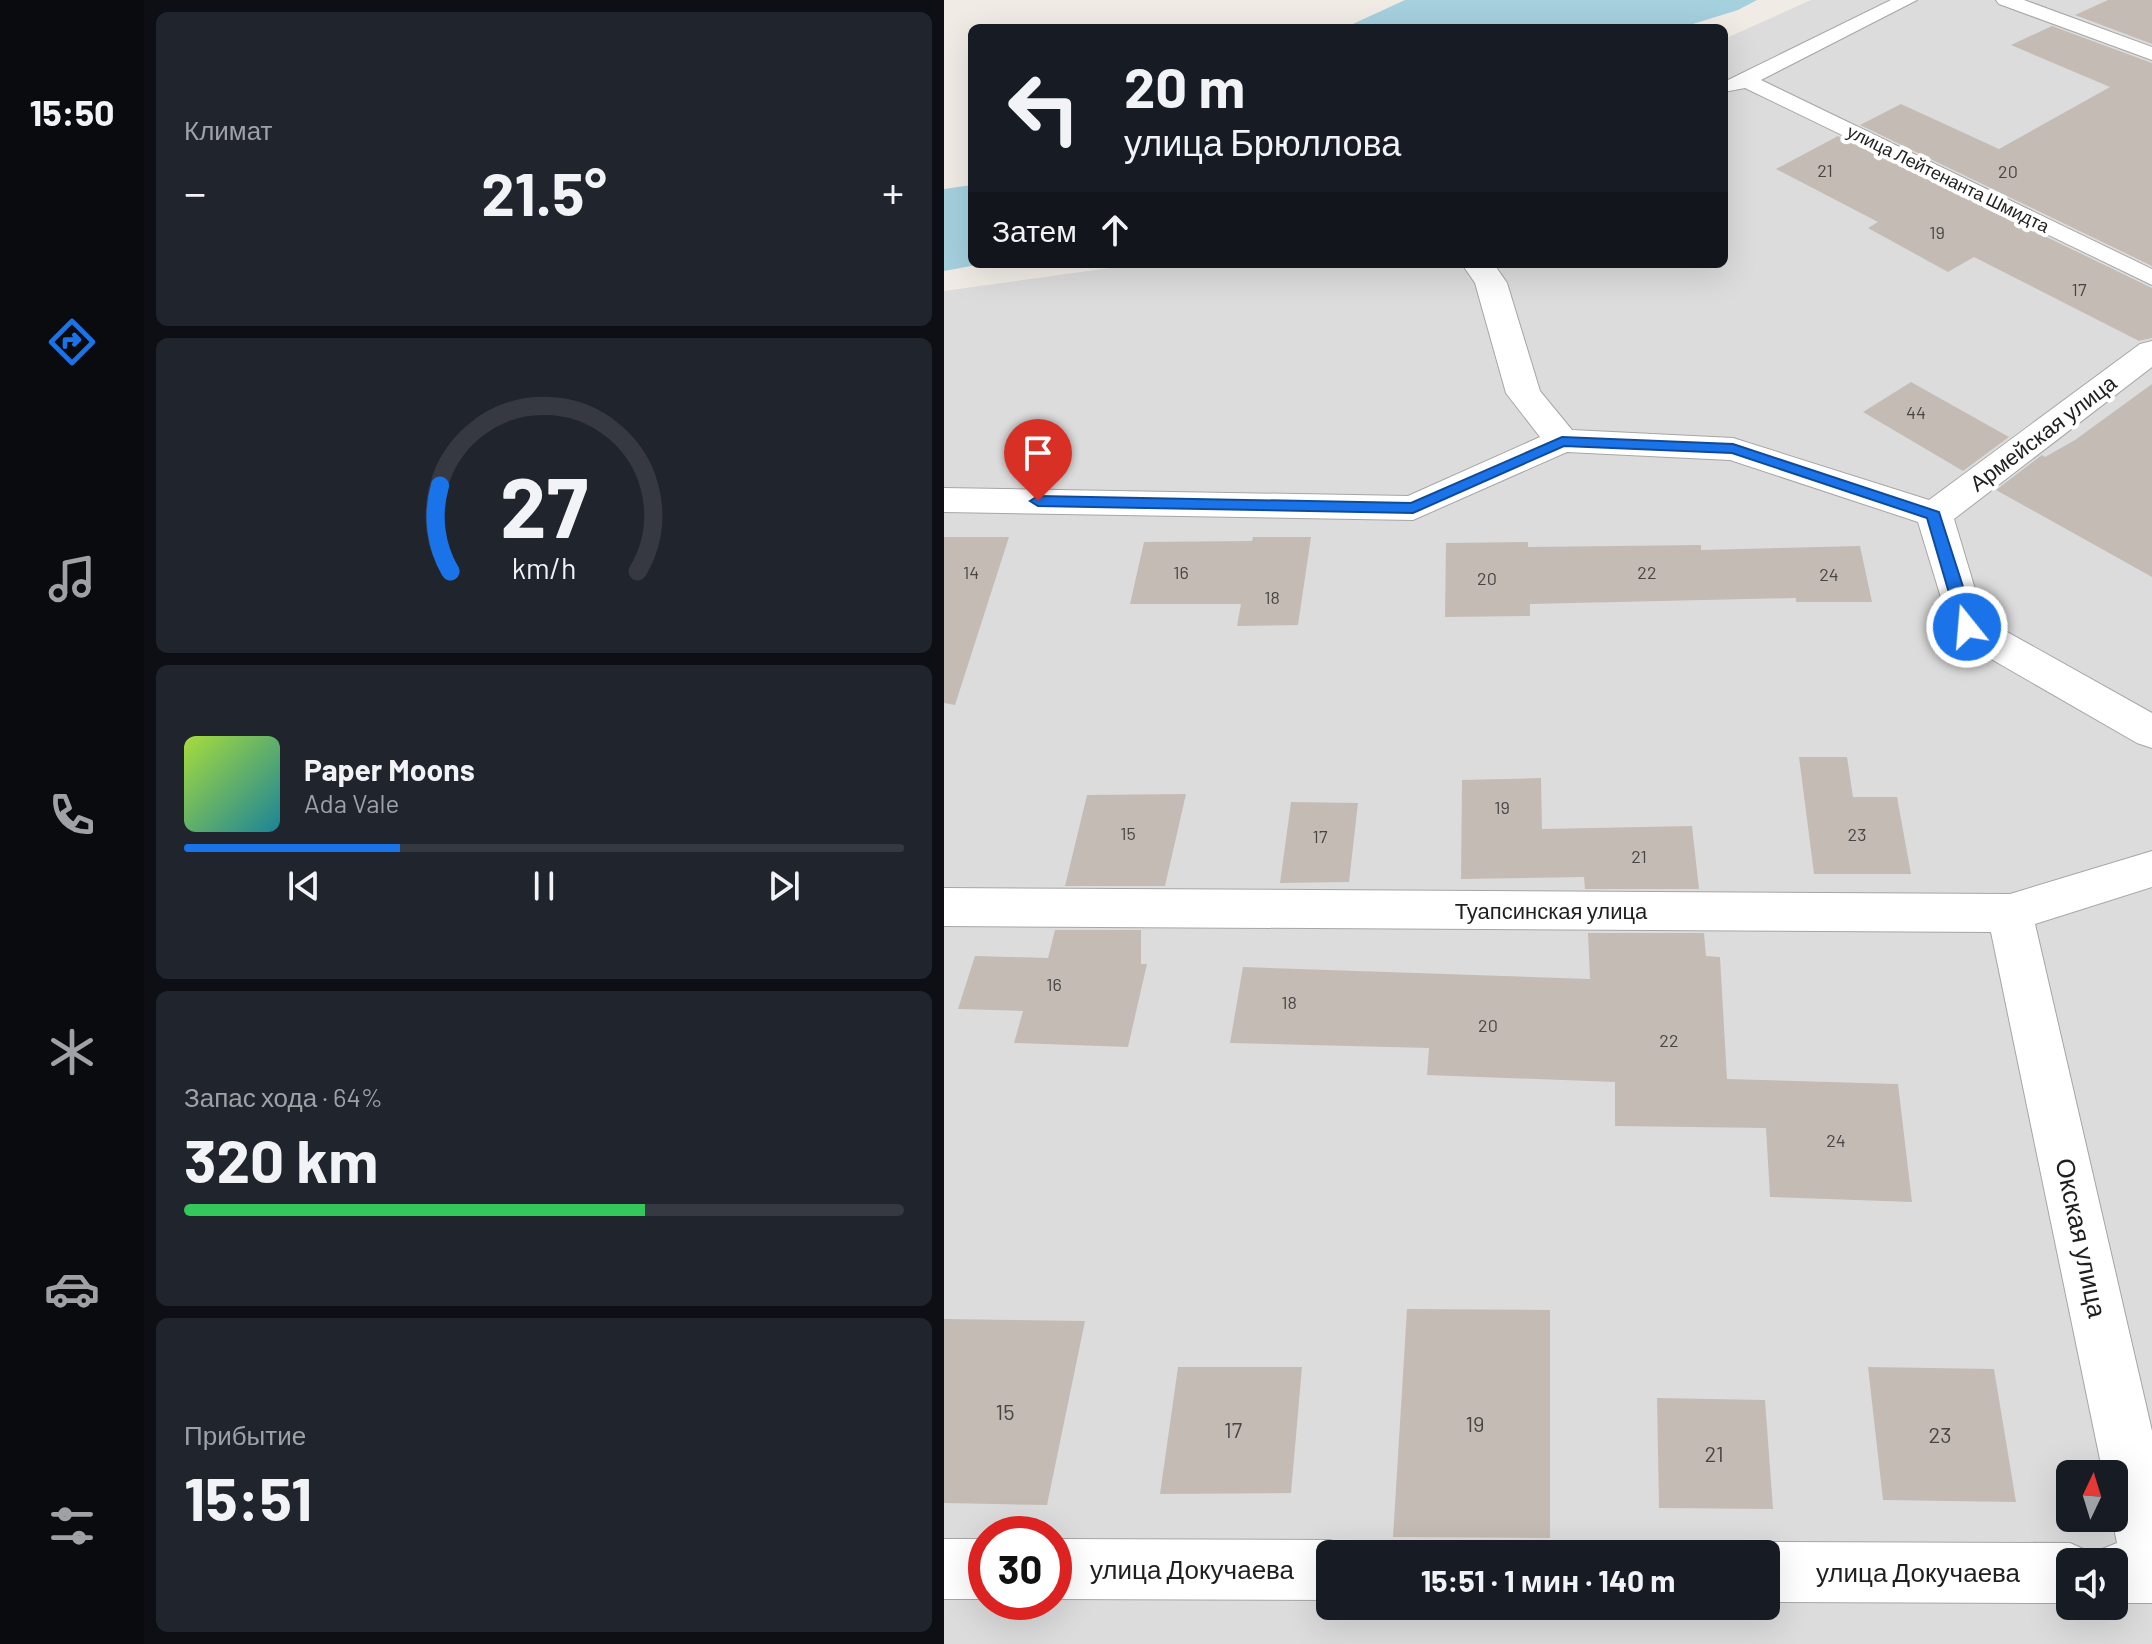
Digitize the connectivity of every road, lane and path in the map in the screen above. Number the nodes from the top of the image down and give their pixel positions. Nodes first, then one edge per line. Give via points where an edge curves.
1 (1907, 0) edge
2 (2006, 0) edge
3 (2152, 54) edge
4 (1734, 86) edge
5 (1481, 268) edge
6 (2152, 278) edge
7 (2152, 351) edge
8 (1562, 441) junction
9 (944, 500) edge
10 (1934, 515) junction
11 (2152, 732) edge
12 (2152, 869) edge
13 (944, 907) edge
14 (2010, 913) junction
15 (2152, 1563) edge
16 (944, 1569) edge
17 (968, 1569) edge
18 (1072, 1569) edge
19 (1316, 1570) edge
20 (1780, 1572) edge
21 (2056, 1573) edge
22 (2128, 1573) edge
23 (2152, 1573) edge

1 - 4 lane
2 - 3 lane
4 - 6 lane, улица Лейтенанта Шмидта
5 - 8 street via 1491,283 1523,393
7 - 10 street, Армейская улица
8 - 9 street via 1413,508
8 - 10 street via 1733,449
10 - 11 street via 1967,627
12 - 14 street, Туапсинская улица
13 - 14 street, Туапсинская улица
14 - 15 street, Окская улица
16 - 17 street
18 - 19 street, улица Докучаева
20 - 21 street, улица Докучаева
22 - 23 street

